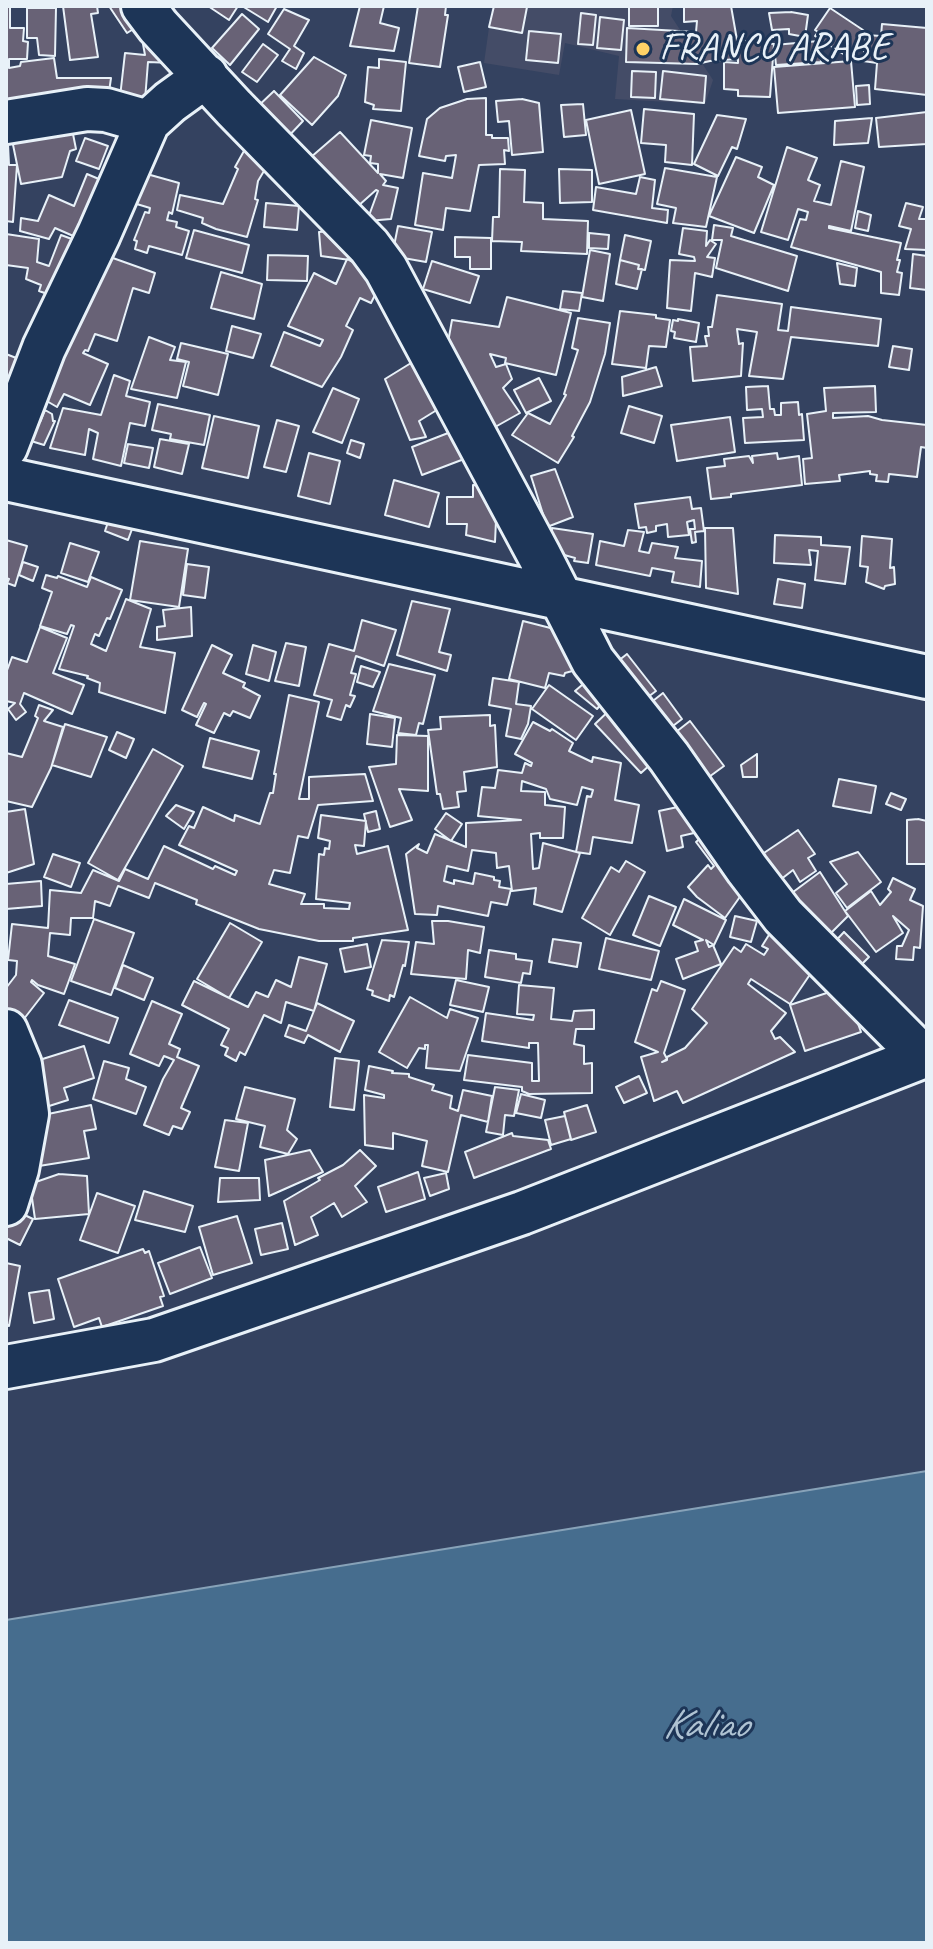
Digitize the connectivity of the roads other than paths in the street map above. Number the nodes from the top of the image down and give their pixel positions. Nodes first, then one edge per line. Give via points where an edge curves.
1 (143, 6) edge
2 (206, 76) junction
3 (6, 122) edge
4 (148, 122) junction
5 (6, 447) edge
6 (6, 479) edge
7 (562, 600) junction
8 (927, 677) edge
9 (6, 1031) edge
10 (925, 1056) edge
11 (6, 1204) edge
12 (6, 1367) edge

1 - 2 street
2 - 4 street
2 - 7 street via 386,269
3 - 4 street via 87,109
4 - 5 street via 44,348
6 - 7 street
7 - 8 street
7 - 10 street via 593,661 783,916
9 - 11 street via 20,1065 27,1114
10 - 12 street via 522,1213 169,1335

